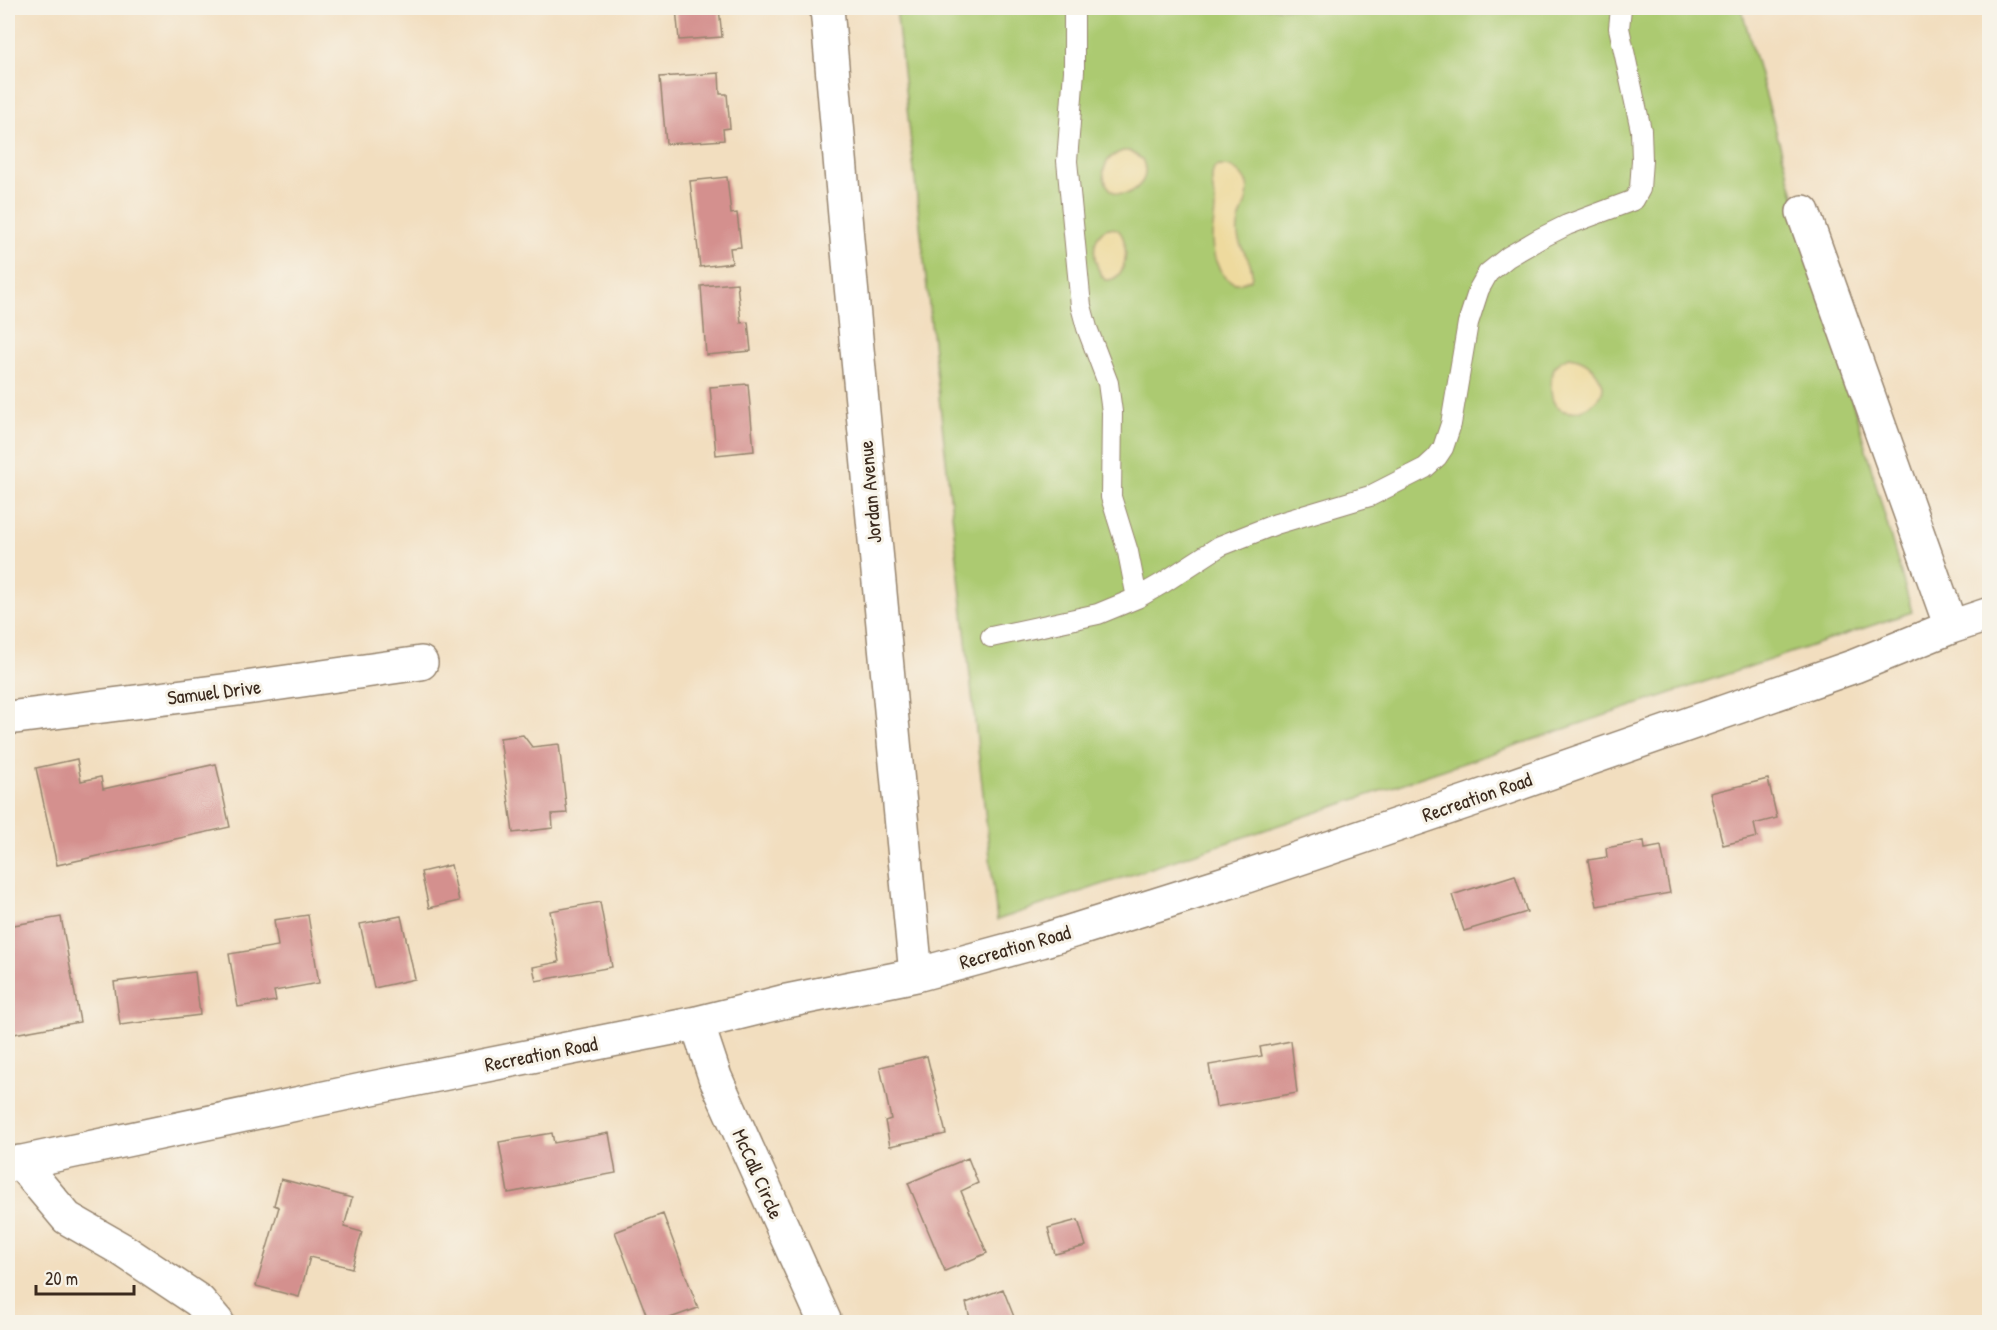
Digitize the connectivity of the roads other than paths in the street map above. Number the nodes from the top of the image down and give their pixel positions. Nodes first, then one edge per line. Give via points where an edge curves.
1 (827, 8) edge
2 (1074, 8) edge
3 (1621, 8) edge
4 (1803, 212) dead end
5 (1137, 598) junction
6 (1989, 614) edge
7 (1951, 627) junction
8 (991, 637) dead end
9 (421, 663) dead end
10 (8, 718) edge
11 (916, 975) junction
12 (697, 1023) junction
13 (14, 1163) edge
14 (217, 1323) edge
15 (825, 1323) edge

1 - 11 street, Jordan Avenue
2 - 5 lane via 1067,161 1078,279 1087,328 1108,383 1112,497
3 - 5 lane via 1619,28 1641,130 1640,189 1634,200 1539,239 1488,273 1468,323 1451,424 1437,457 1425,468 1370,496 1276,524 1220,546
4 - 7 street
5 - 8 lane via 1098,614
6 - 7 street, Recreation Road
7 - 11 street, Recreation Road via 1855,666 1235,880 1041,941
9 - 10 street, Samuel Drive
11 - 12 street, Recreation Road
12 - 13 street, Recreation Road
12 - 15 street, McCall Circle via 715,1077
13 - 14 street via 67,1218 200,1301

